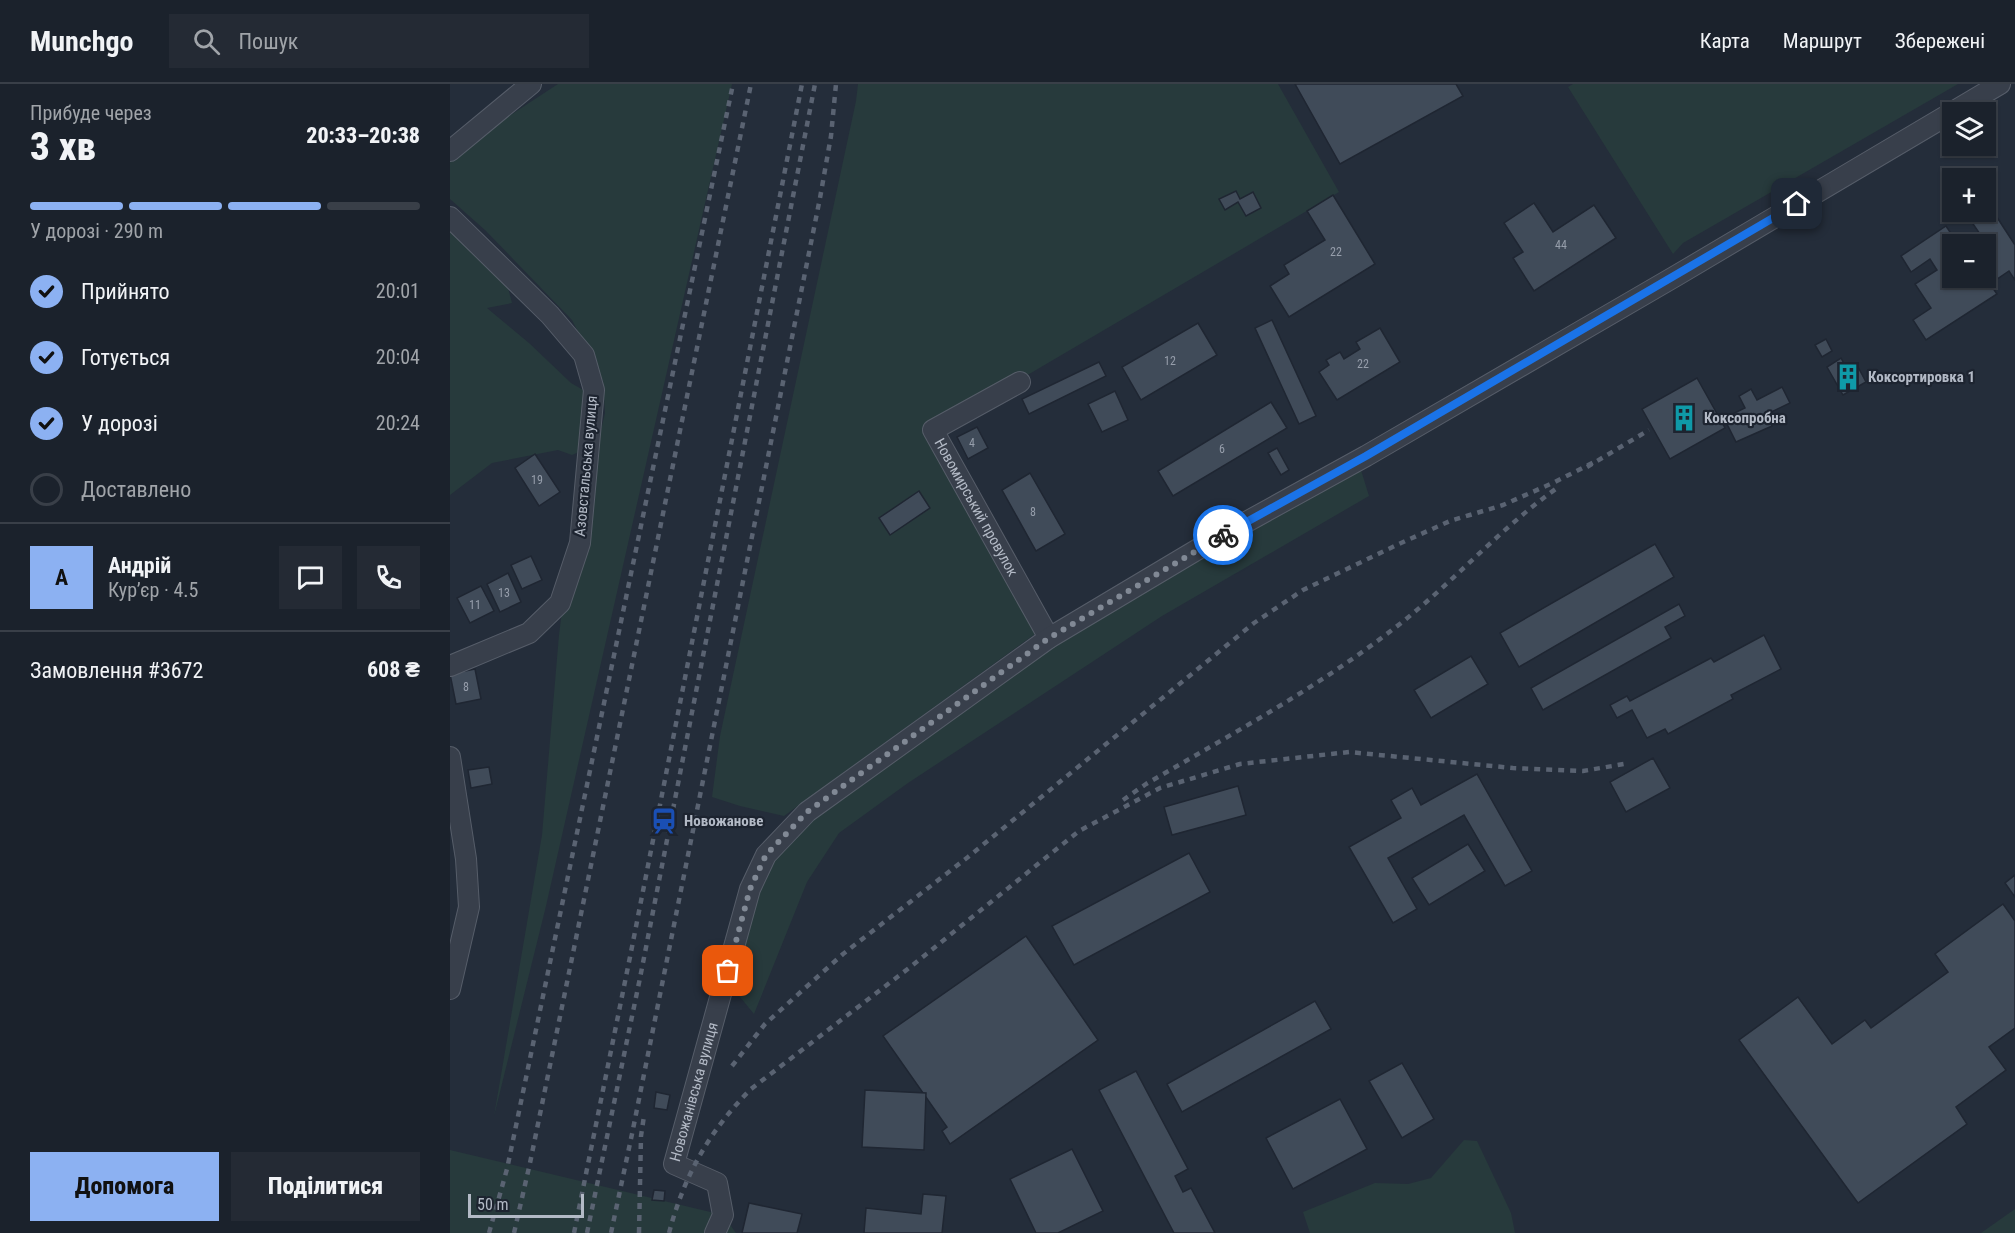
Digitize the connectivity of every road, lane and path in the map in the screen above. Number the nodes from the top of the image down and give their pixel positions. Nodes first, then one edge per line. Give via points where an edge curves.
1 (531, 84) edge
2 (2000, 84) edge
3 (450, 151) edge
4 (450, 217) edge
5 (1020, 382) dead end
6 (1049, 638) junction
7 (450, 666) edge
8 (450, 757) edge
9 (450, 989) edge
10 (715, 1233) edge

1 - 3 street
2 - 6 street, Новожанівська вулиця
4 - 7 street, Азовстальська вулиця via 550,315 584,355 594,390 580,543 560,603 529,633
5 - 6 street, Новомирський провулок via 933,430
6 - 10 street, Новожанівська вулиця via 807,812 766,855 750,889 674,1164 717,1183 723,1215
8 - 9 street via 466,859 469,907

